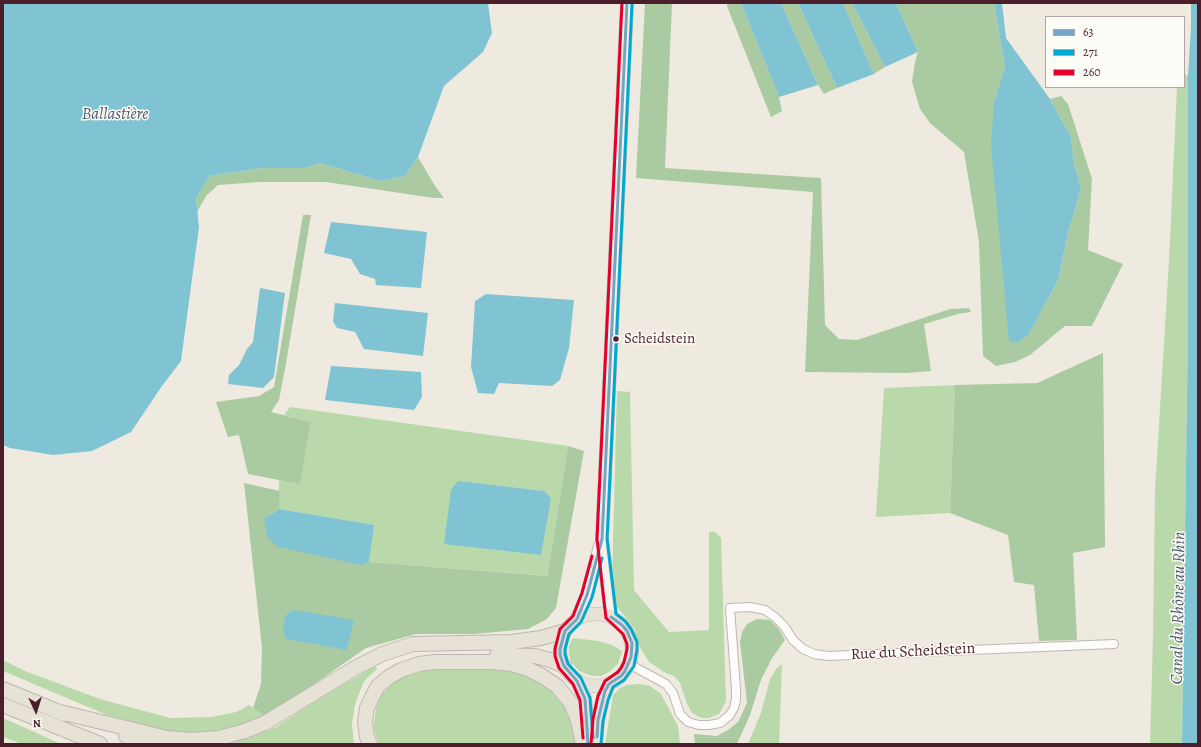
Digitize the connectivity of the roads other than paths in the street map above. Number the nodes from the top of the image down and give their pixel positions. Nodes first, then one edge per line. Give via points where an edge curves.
1 (627, 3) edge
2 (602, 539) junction
3 (611, 617) junction
4 (578, 619) junction
5 (565, 631) junction
6 (1114, 644) dead end
7 (629, 664) junction
8 (564, 666) junction
9 (577, 681) junction
10 (609, 684) junction
11 (3, 689) edge
12 (3, 705) edge
13 (56, 711) junction
14 (99, 744) edge
15 (150, 744) edge
16 (361, 744) edge
17 (370, 744) edge
18 (583, 744) edge
19 (588, 744) edge
20 (596, 744) edge

1 - 2 main road
2 - 3 main road
2 - 4 main road via 587,596
3 - 4 main road via 594,615
3 - 7 main road via 622,625 630,637 632,650
4 - 5 main road
5 - 8 main road via 560,649
5 - 13 highway via 512,642 413,644 382,654 355,668 265,723 219,738 167,738
6 - 7 street, Rue du Scheidstein via 828,656 804,649 793,640 784,626 765,610 750,607 730,608 736,700 729,716 720,723 709,725 688,722 680,714 673,693 666,684
7 - 10 main road via 621,676
8 - 9 main road
8 - 16 highway via 542,658 520,655 430,655 402,661 382,671 364,690 357,722
9 - 10 main road via 592,686
9 - 19 main road via 585,699
10 - 20 main road via 598,720
11 - 13 highway
12 - 14 highway
13 - 15 highway
17 - 18 highway via 365,722 367,708 378,686 401,670 436,662 512,664 542,676 557,686 571,704 578,720

